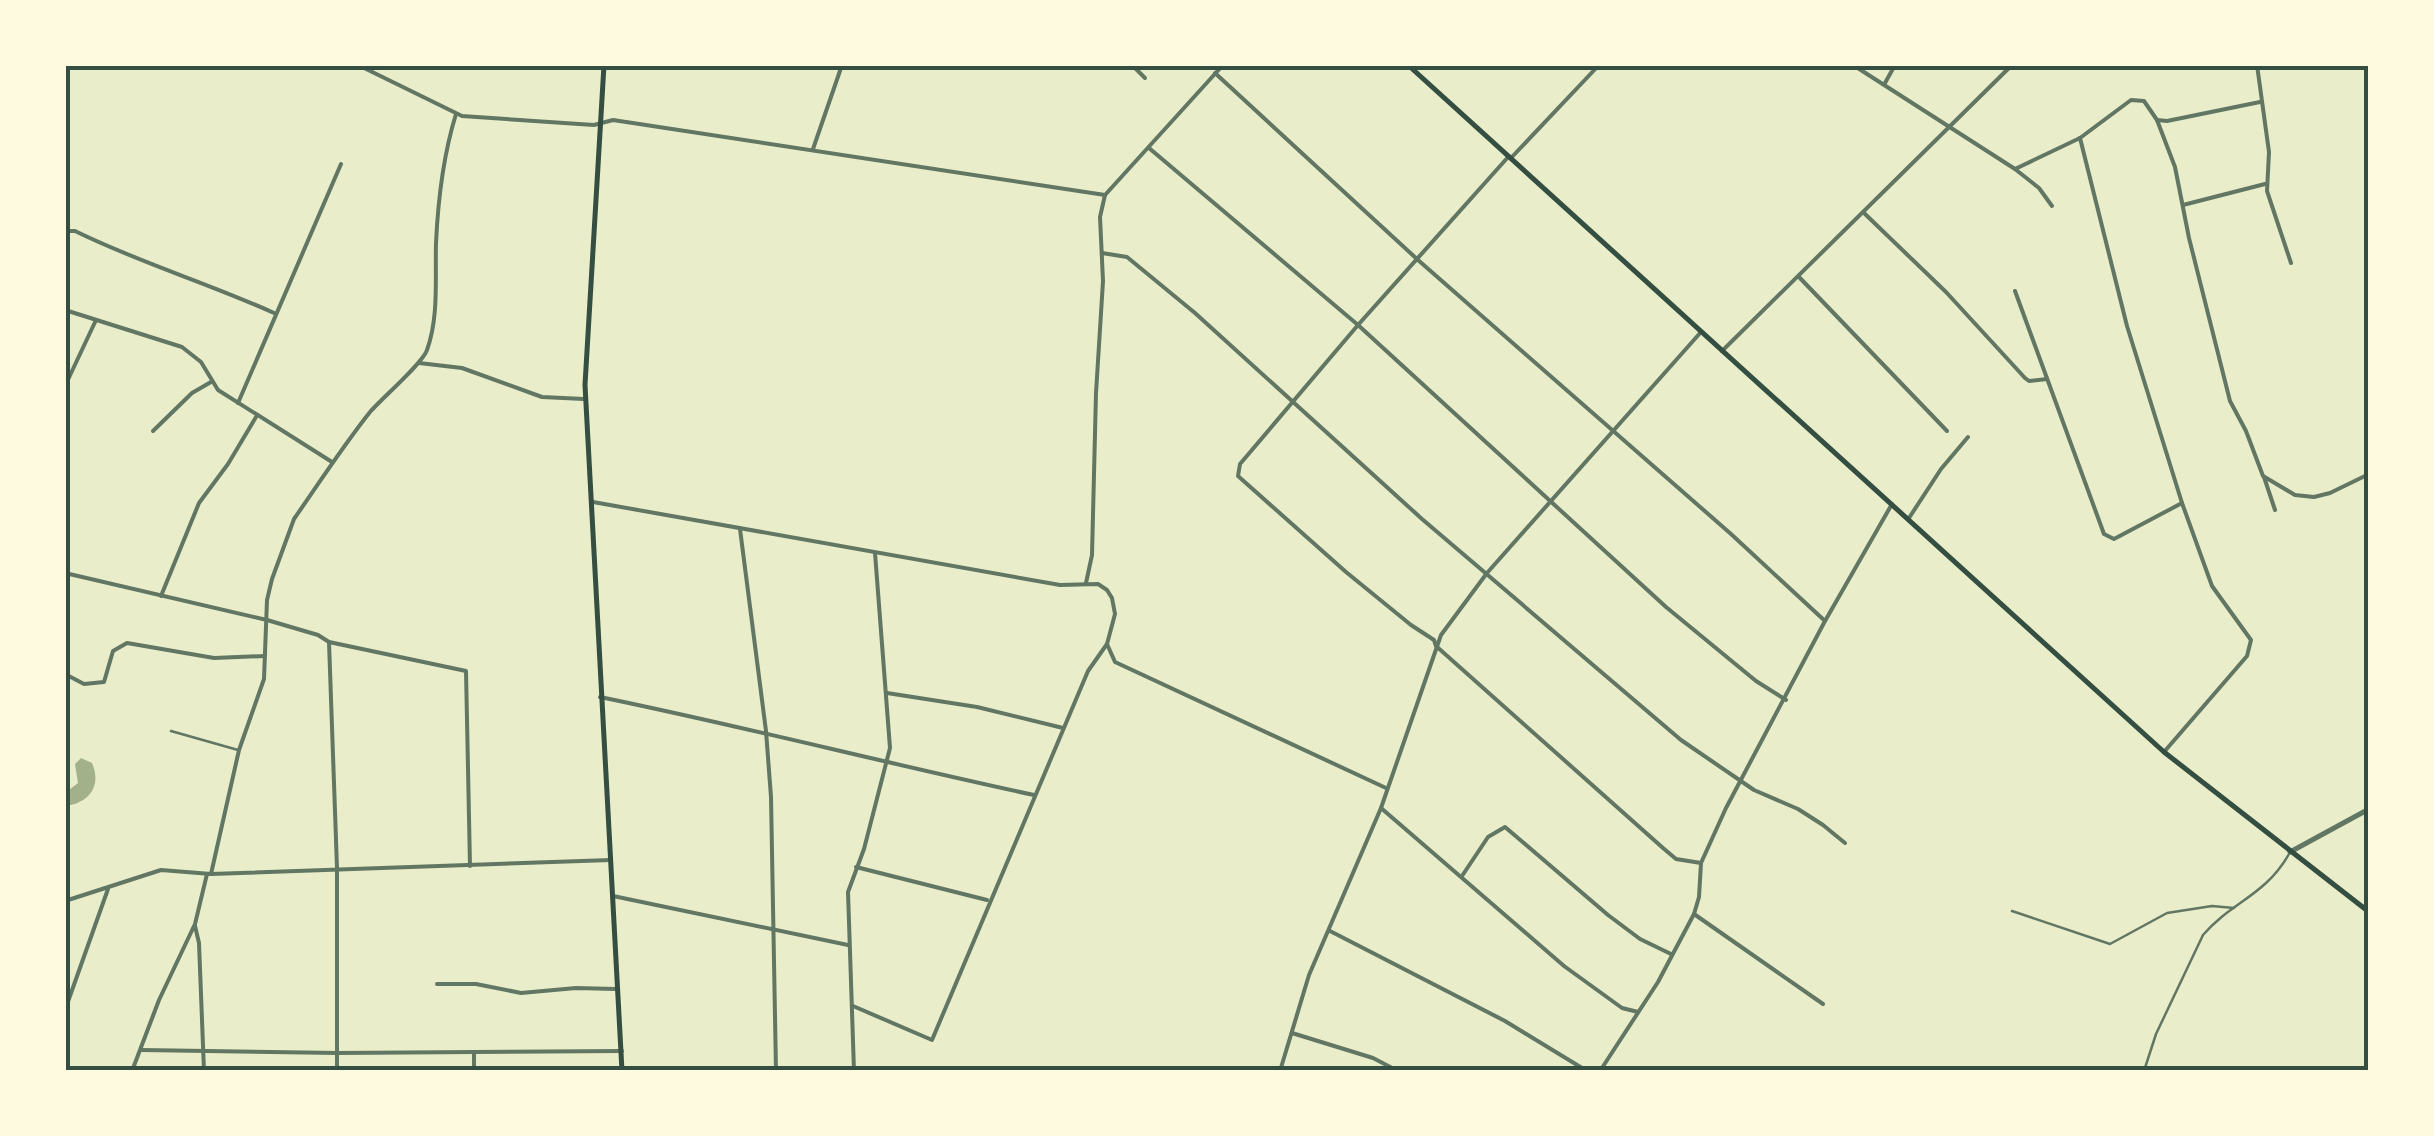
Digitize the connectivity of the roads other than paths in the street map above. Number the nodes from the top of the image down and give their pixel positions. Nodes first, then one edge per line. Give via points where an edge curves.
1 (358, 65) edge
2 (604, 65) edge
3 (842, 65) edge
4 (1132, 65) edge
5 (1223, 65) edge
6 (1408, 65) edge
7 (1599, 65) edge
8 (1852, 65) edge
9 (1895, 65) edge
10 (2012, 65) edge
11 (2257, 65) edge
12 (1215, 74) junction
13 (1145, 78) dead end
14 (1884, 85) junction
15 (2260, 102) junction
16 (456, 114) junction
17 (2156, 120) junction
18 (602, 124) junction
19 (1946, 127) junction
20 (2080, 138) junction
21 (1149, 148) junction
22 (813, 149) junction
23 (1510, 157) junction
24 (341, 164) dead end
25 (2015, 170) junction
26 (2267, 184) junction
27 (1105, 195) junction
28 (2052, 206) dead end
29 (2183, 206) junction
30 (1864, 212) junction
31 (65, 232) edge
32 (1102, 253) junction
33 (1418, 260) junction
34 (2290, 263) dead end
35 (1799, 276) junction
36 (2015, 292) dead end
37 (65, 310) edge
38 (275, 314) junction
39 (96, 320) junction
40 (1358, 325) junction
41 (1701, 332) junction
42 (1722, 351) junction
43 (420, 363) junction
44 (2047, 379) junction
45 (210, 382) junction
46 (65, 386) edge
47 (585, 399) junction
48 (1296, 402) junction
49 (237, 404) junction
50 (256, 417) junction
51 (152, 431) dead end
52 (1947, 431) dead end
53 (1612, 433) junction
54 (1968, 437) dead end
55 (333, 462) junction
56 (2369, 474) edge
57 (2264, 476) junction
58 (590, 502) junction
59 (1550, 502) junction
60 (2182, 503) junction
61 (1892, 504) junction
62 (2275, 510) dead end
63 (1908, 519) junction
64 (740, 529) junction
65 (875, 553) junction
66 (65, 573) edge
67 (1487, 573) junction
68 (1086, 584) junction
69 (161, 596) junction
70 (267, 620) junction
71 (1825, 621) junction
72 (329, 642) junction
73 (1107, 644) junction
74 (1436, 646) junction
75 (265, 656) junction
76 (65, 674) edge
77 (888, 693) junction
78 (600, 697) junction
79 (1786, 700) junction
80 (1063, 728) junction
81 (171, 731) dead end
82 (766, 732) junction
83 (239, 750) junction
84 (2164, 752) junction
85 (887, 764) junction
86 (1742, 782) junction
87 (1386, 788) junction
88 (1035, 796) junction
89 (1381, 808) junction
90 (2369, 809) edge
91 (1845, 843) dead end
92 (2290, 852) junction
93 (610, 860) junction
94 (1701, 863) junction
95 (470, 866) junction
96 (856, 867) junction
97 (337, 868) junction
98 (209, 874) junction
99 (1462, 876) junction
100 (108, 888) junction
101 (613, 896) junction
102 (989, 900) junction
103 (65, 901) edge
104 (2236, 908) junction
105 (2012, 912) dead end
106 (2369, 912) edge
107 (1694, 914) junction
108 (195, 924) junction
109 (772, 930) junction
110 (1330, 931) junction
111 (849, 945) junction
112 (1670, 954) junction
113 (437, 984) dead end
114 (618, 989) junction
115 (1823, 1004) dead end
116 (853, 1006) junction
117 (65, 1010) edge
118 (1638, 1012) junction
119 (1292, 1033) junction
120 (141, 1050) junction
121 (204, 1051) junction
122 (622, 1051) junction
123 (337, 1053) junction
124 (474, 1053) junction
125 (132, 1071) edge
126 (204, 1071) edge
127 (337, 1071) edge
128 (474, 1071) edge
129 (622, 1071) edge
130 (776, 1071) edge
131 (854, 1071) edge
132 (1280, 1071) edge
133 (1398, 1071) edge
134 (1587, 1071) edge
135 (1600, 1071) edge
136 (2144, 1071) edge

1 - 16 street
2 - 18 main road
3 - 22 street
4 - 13 street
5 - 12 street
6 - 23 main road
7 - 23 street
8 - 14 street
9 - 14 street
10 - 19 street
11 - 15 street
12 - 21 street
12 - 33 street
14 - 19 street
15 - 17 street
15 - 26 street
16 - 18 street
16 - 43 street via 438,207 433,320
17 - 20 street via 2144,102 2131,100
17 - 29 street via 2176,166
18 - 22 street via 613,120
18 - 47 main road
19 - 25 street
19 - 30 street
20 - 25 street
20 - 60 street via 2126,326
21 - 27 street
21 - 40 street
22 - 27 street
23 - 33 street
23 - 41 main road
24 - 38 street
25 - 28 street
26 - 29 street
26 - 34 street
27 - 32 street
29 - 57 street via 2230,401
30 - 35 street
30 - 44 street via 2028,381
31 - 38 street
32 - 48 street via 1127,258
32 - 68 street
33 - 40 street
33 - 53 street
35 - 42 street
35 - 52 street
36 - 44 street
37 - 39 street
38 - 49 street
39 - 45 street via 182,347 201,362
39 - 46 street
40 - 48 street
40 - 59 street
41 - 42 main road
41 - 53 street
42 - 61 main road
43 - 47 street via 462,368 542,397
43 - 55 street
44 - 60 street via 2108,538
45 - 49 street
45 - 51 street
47 - 58 main road
48 - 67 street
48 - 74 street via 1237,471 1242,482
49 - 50 street
50 - 55 street
50 - 69 street via 199,503
53 - 59 street
53 - 71 street
54 - 63 street
55 - 70 street via 286,538
56 - 57 street via 2314,497 2294,495
57 - 62 street
58 - 64 street
58 - 78 main road
59 - 67 street
59 - 79 street via 1666,607
60 - 84 street via 2212,586 2249,634 2251,647
61 - 63 main road
61 - 71 street
63 - 84 main road
64 - 65 street
64 - 82 street
65 - 68 street via 1060,586
65 - 77 street
66 - 69 street
67 - 74 street
67 - 86 street via 1680,740
68 - 73 street via 1107,590 1115,605
69 - 70 street
70 - 72 street
70 - 75 street
71 - 79 street
72 - 95 street via 466,671
72 - 97 street
73 - 80 street
73 - 87 street via 1115,662 1128,670
74 - 87 street
74 - 94 street via 1676,859
75 - 76 street via 214,658 128,643 113,651 104,682 84,684
75 - 83 street via 264,679
77 - 80 street
77 - 85 street
78 - 82 street
78 - 93 main road
79 - 86 street
80 - 88 street
81 - 83 lane
82 - 85 street
82 - 109 street
83 - 98 street
84 - 92 main road
85 - 88 street
85 - 96 street
86 - 91 street via 1798,809
86 - 94 street
87 - 89 street
88 - 102 street
89 - 99 street
89 - 110 street
90 - 92 street
92 - 104 lane via 2270,883
92 - 106 main road
93 - 95 street
93 - 101 main road
94 - 107 street
95 - 97 street
96 - 102 street
96 - 111 street via 848,892
97 - 98 street
97 - 123 street
98 - 100 street via 161,870
98 - 108 street
99 - 112 street via 1488,837 1506,826 1608,915
99 - 118 street via 1564,966 1622,1008
100 - 103 street
100 - 117 street
101 - 109 street
101 - 114 main road
102 - 116 street via 932,1040
104 - 105 lane via 2167,914 2110,944
104 - 136 lane via 2212,924 2193,951
107 - 112 street
107 - 115 street
108 - 120 street
108 - 121 street
109 - 111 street
109 - 130 street
110 - 119 street
110 - 134 street via 1505,1020
111 - 116 street
112 - 118 street
113 - 114 street via 521,993
114 - 122 main road
116 - 131 street
118 - 135 street
119 - 132 street
119 - 133 street
120 - 121 street
120 - 125 street
121 - 123 street
121 - 126 street
122 - 124 street
122 - 129 main road
123 - 124 street
123 - 127 street
124 - 128 street

